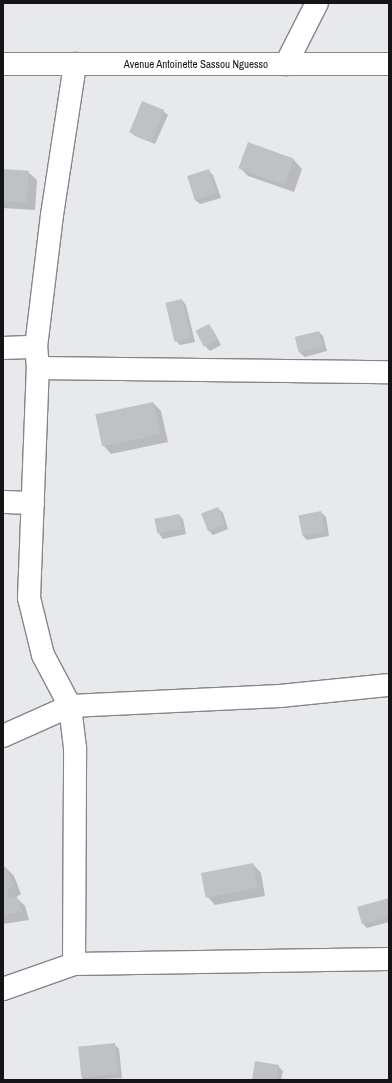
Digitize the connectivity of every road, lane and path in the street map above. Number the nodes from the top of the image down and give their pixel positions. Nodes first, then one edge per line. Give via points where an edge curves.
1 (317, 3) edge
2 (3, 64) edge
3 (74, 64) junction
4 (286, 64) junction
5 (389, 64) edge
6 (3, 348) edge
7 (37, 357) junction
8 (389, 372) edge
9 (3, 502) edge
10 (33, 504) junction
11 (389, 685) edge
12 (70, 706) junction
13 (3, 736) edge
14 (389, 959) edge
15 (74, 964) junction
16 (3, 990) edge

1 - 4 street
2 - 3 street, Avenue Antoinette Sassou Nguesso
3 - 4 street, Avenue Antoinette Sassou Nguesso
3 - 7 street via 52,215
4 - 5 street, Avenue Antoinette Sassou Nguesso
6 - 7 street
7 - 8 street
7 - 10 street
9 - 10 street
10 - 12 street via 29,598 43,655
11 - 12 street via 280,696
12 - 13 street
12 - 15 street via 75,748
14 - 15 street
15 - 16 street

